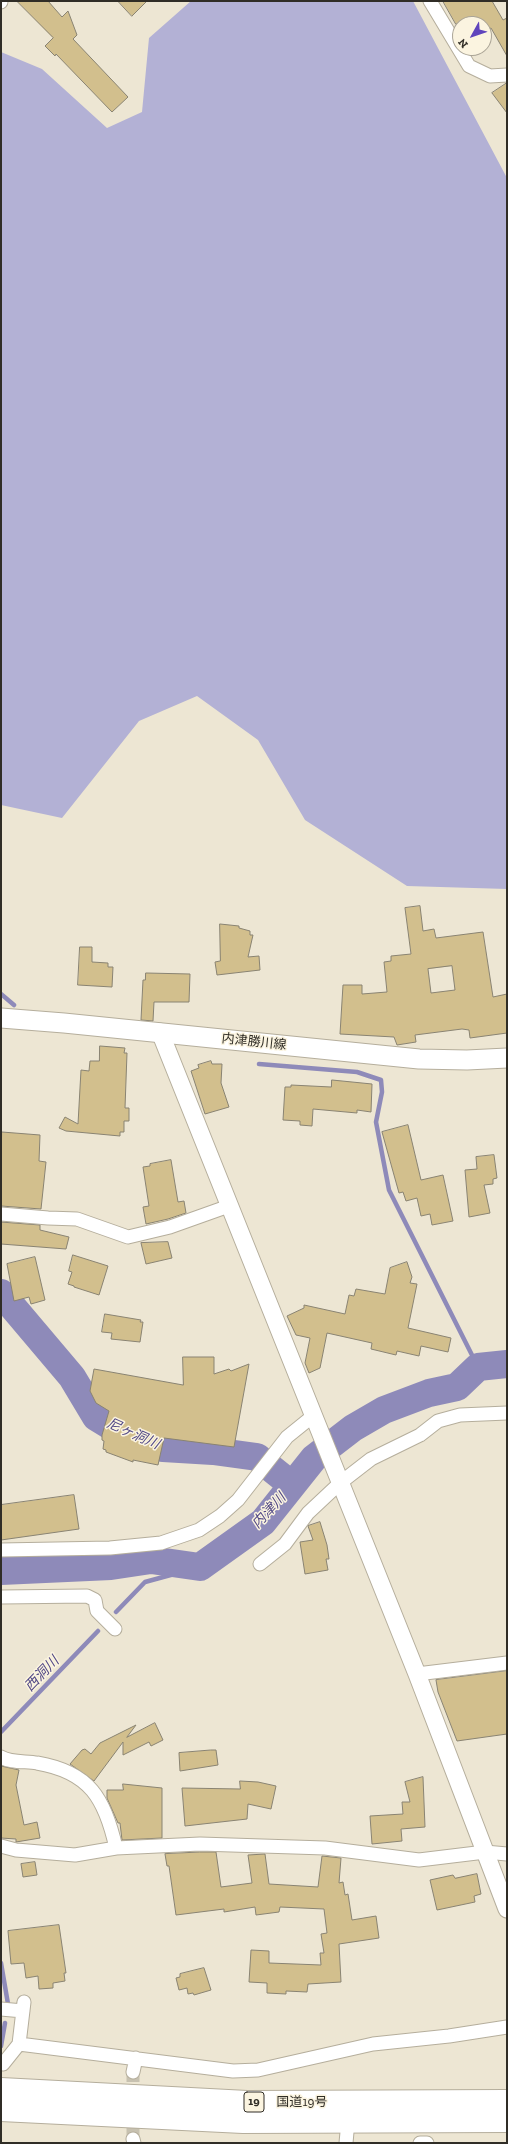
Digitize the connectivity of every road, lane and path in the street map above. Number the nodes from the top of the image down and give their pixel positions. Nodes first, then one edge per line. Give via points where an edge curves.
1 (430, 1) edge
2 (507, 75) edge
3 (1, 1018) edge
4 (160, 1032) junction
5 (507, 1058) edge
6 (229, 1206) junction
7 (1, 1214) edge
8 (507, 1413) edge
9 (313, 1416) junction
10 (340, 1483) junction
11 (1, 1550) edge
12 (260, 1564) dead end
13 (1, 1597) edge
14 (115, 1629) dead end
15 (507, 1663) edge
16 (417, 1674) junction
17 (1, 1757) edge
18 (1, 1846) edge
19 (116, 1848) junction
20 (485, 1852) junction
21 (507, 1854) edge
22 (507, 1909) edge
23 (1, 2009) edge
24 (507, 2027) edge
25 (19, 2044) junction
26 (136, 2058) junction
27 (3, 2064) dead end
28 (133, 2072) tunnel mouth
29 (1, 2088) edge
30 (507, 2101) edge
31 (1, 2110) edge
32 (348, 2121) junction
33 (507, 2121) edge
34 (346, 2143) edge
35 (420, 2143) edge
36 (427, 2143) edge

1 - 2 street via 469,66 490,76
3 - 4 main road, 内津勝川線
4 - 5 main road, 内津勝川線 via 419,1059
4 - 6 street
6 - 7 street via 170,1227 128,1237 78,1219
6 - 9 street
8 - 10 street via 460,1415 438,1421 420,1434 372,1459
9 - 10 street
9 - 11 street via 287,1437 238,1500 199,1530 161,1543 110,1548
10 - 12 street via 308,1513 285,1544
10 - 16 street
13 - 14 street via 87,1596 95,1600 97,1611
15 - 16 street
16 - 20 street
17 - 19 street via 50,1766 74,1774 94,1792 109,1819
18 - 19 street via 16,1850 75,1855
19 - 20 street via 200,1844 325,1848 419,1860
20 - 21 street
20 - 22 street
23 - 25 street via 24,2007
24 - 26 street via 373,2044 258,2070 233,2071
25 - 26 street
25 - 27 street
26 - 28 street
29 - 30 highway, 国道19号 / 19 via 247,2102
31 - 32 highway, 国道19号 / 19 via 243,2122
32 - 33 highway, 国道19号 / 19
32 - 34 street
35 - 36 street

